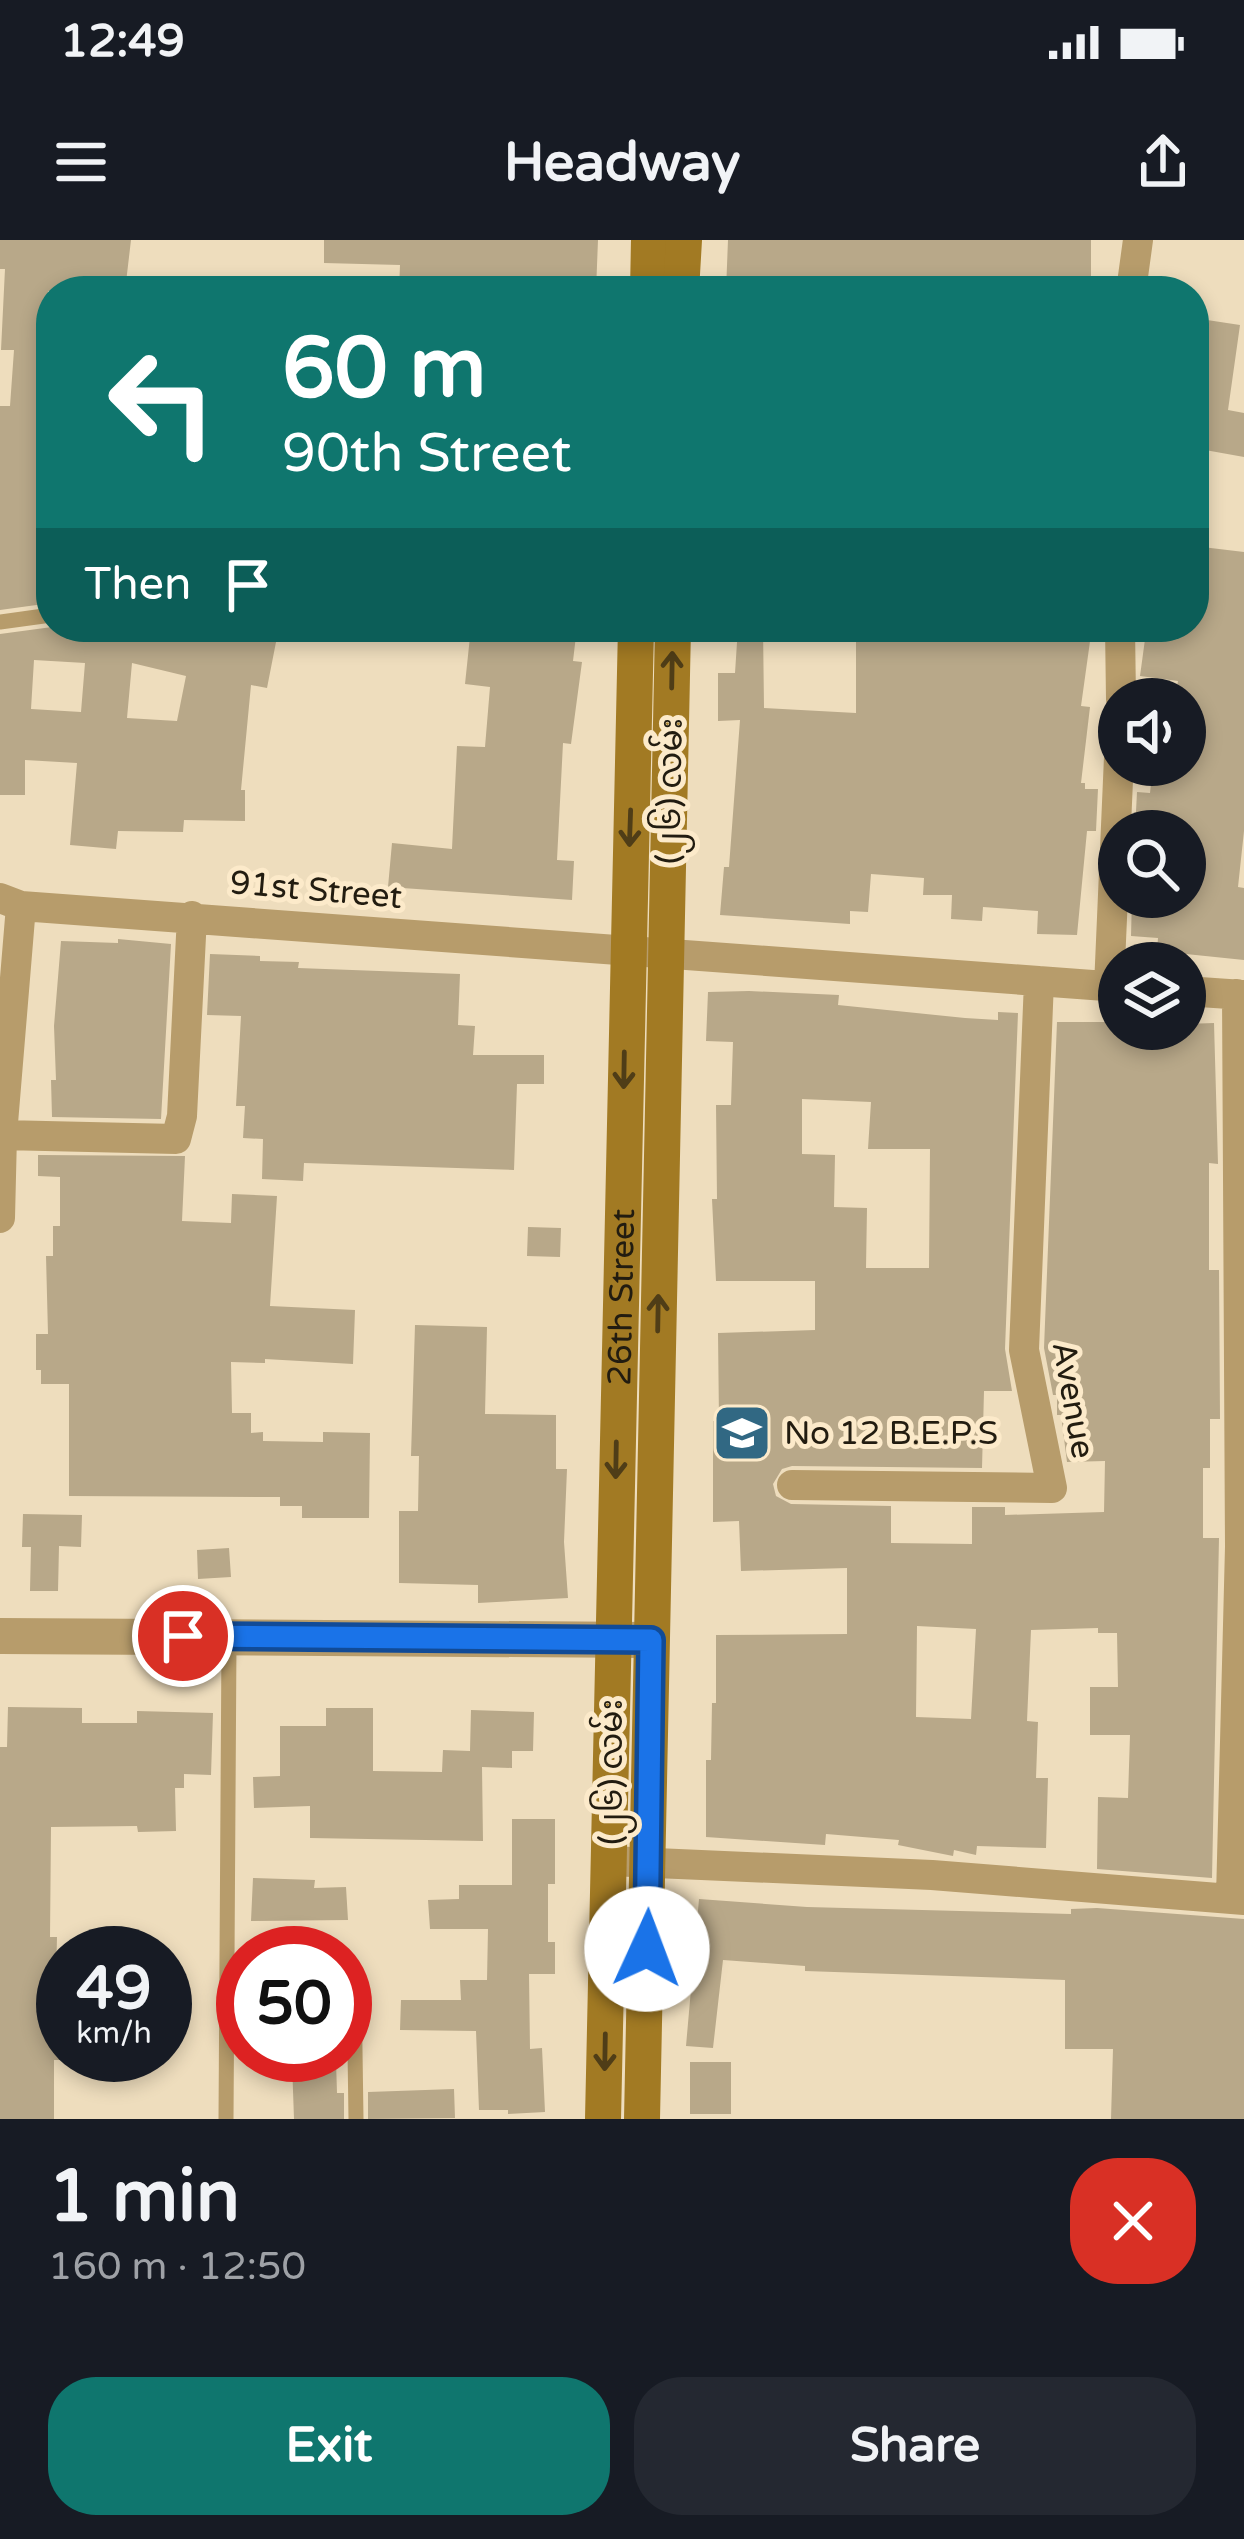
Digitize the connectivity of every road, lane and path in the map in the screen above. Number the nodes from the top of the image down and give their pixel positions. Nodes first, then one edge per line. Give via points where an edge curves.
1 (1138, 240) edge
2 (666, 243) edge
3 (654, 276) edge
4 (676, 276) edge
5 (1133, 276) edge
6 (36, 617) edge
7 (0, 622) edge
8 (636, 642) edge
9 (673, 642) edge
10 (1120, 642) edge
11 (1121, 678) edge
12 (1118, 786) edge
13 (10, 902) edge
14 (192, 916) junction
15 (1115, 942) edge
16 (626, 953) junction
17 (666, 955) junction
18 (1039, 981) junction
19 (1098, 986) edge
20 (1206, 992) edge
21 (1240, 994) edge
22 (2, 1135) edge
23 (0, 1218) edge
24 (792, 1485) dead end
25 (1242, 1547) edge
26 (0, 1636) edge
27 (229, 1636) junction
28 (651, 1640) junction
29 (612, 1641) junction
30 (610, 1861) junction
31 (650, 1864) junction
32 (1237, 1899) edge
33 (234, 1926) edge
34 (228, 2082) edge
35 (355, 2082) edge
36 (226, 2119) edge
37 (356, 2119) edge
38 (603, 2119) edge
39 (642, 2119) edge

1 - 5 street
2 - 3 main road
2 - 4 main road
6 - 7 lane
8 -> 16 main road, (၂၆) လမ်း
17 -> 9 main road, (၂၆) လမ်း
10 - 11 street
12 - 15 street
13 - 14 street, 91st Street
13 - 22 street
14 - 16 street, 91st Street
14 - 22 street via 176,1139
16 - 17 street, 91st Street
16 -> 29 main road, 26th Street
17 - 18 street, 91st Street
28 -> 17 main road, 26th Street
18 - 19 street, 91st Street
18 - 24 street, Avenue via 1024,1350 1052,1488
20 - 21 street
21 - 25 street
22 - 23 street
25 - 32 street
26 - 27 street
27 - 29 street
27 - 33 lane
28 - 29 street
28 - 31 main road, (၂၆) လမ်း
29 - 30 main road, (၂၆) လမ်း
30 - 31 street
30 -> 38 main road, (၂၆) လမ်း
31 - 32 street
31 - 39 main road, (၂၆) လမ်း
34 - 36 lane
35 - 37 lane

